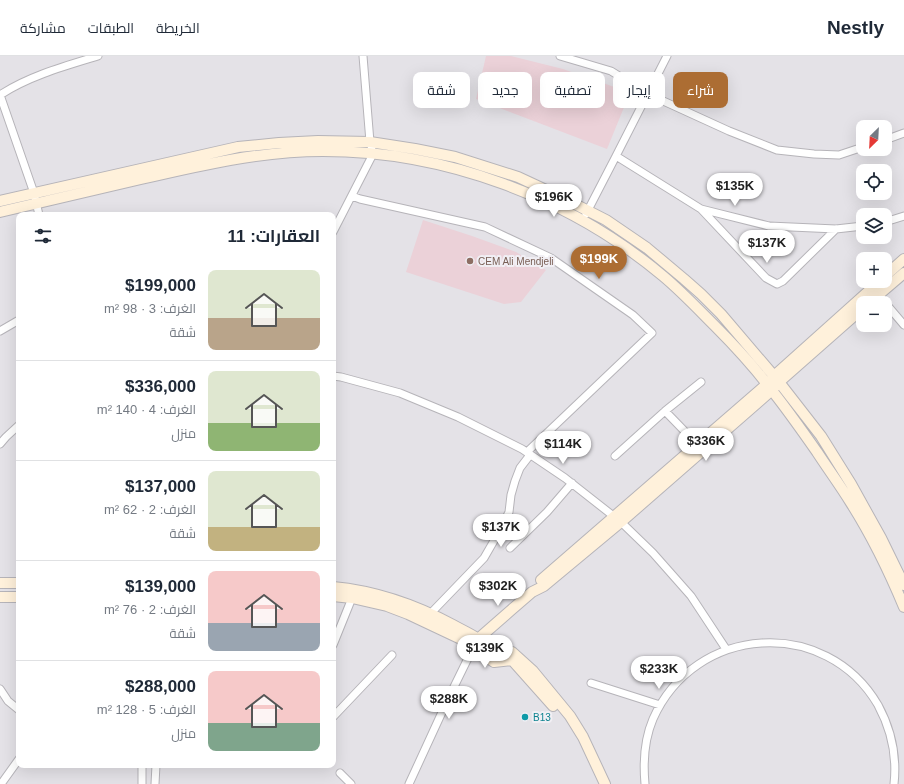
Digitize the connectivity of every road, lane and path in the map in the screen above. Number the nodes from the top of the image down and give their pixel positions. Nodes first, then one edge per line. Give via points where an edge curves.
1 (98, 56) edge
2 (363, 56) edge
3 (560, 56) edge
4 (667, 56) edge
5 (613, 72) edge
6 (659, 72) edge
7 (0, 95) edge
8 (665, 102) edge
9 (641, 108) edge
10 (904, 133) edge
11 (892, 137) edge
12 (370, 142) junction
13 (856, 149) edge
14 (373, 154) junction
15 (616, 156) junction
16 (34, 193) junction
17 (352, 196) junction
18 (0, 201) edge
19 (36, 204) junction
20 (701, 209) junction
21 (588, 211) junction
22 (0, 212) edge
23 (38, 212) edge
24 (904, 216) edge
25 (582, 220) junction
26 (892, 220) edge
27 (336, 226) edge
28 (856, 227) edge
29 (836, 229) junction
30 (904, 259) edge
31 (892, 270) edge
32 (904, 273) edge
33 (876, 288) edge
34 (875, 291) junction
35 (872, 296) edge
36 (856, 314) edge
37 (16, 322) edge
38 (904, 325) edge
39 (0, 331) edge
40 (336, 376) edge
41 (701, 382) dead end
42 (773, 383) junction
43 (665, 411) junction
44 (16, 428) edge
45 (0, 444) edge
46 (697, 444) junction
47 (528, 453) junction
48 (615, 456) dead end
49 (572, 483) junction
50 (618, 519) junction
51 (510, 548) dead end
52 (0, 583) edge
53 (16, 583) edge
54 (904, 585) edge
55 (336, 587) edge
56 (336, 596) edge
57 (0, 597) edge
58 (16, 597) edge
59 (352, 598) junction
60 (904, 607) edge
61 (431, 613) junction
62 (336, 638) edge
63 (478, 638) junction
64 (473, 648) junction
65 (726, 650) junction
66 (392, 655) dead end
67 (591, 683) dead end
68 (0, 689) edge
69 (660, 705) junction
70 (16, 708) edge
71 (336, 714) edge
72 (16, 763) edge
73 (142, 768) edge
74 (156, 768) edge
75 (340, 773) dead end
76 (1, 784) edge
77 (142, 784) edge
78 (155, 784) edge
79 (351, 784) edge
80 (409, 784) edge
81 (599, 784) edge
82 (605, 784) edge
83 (645, 784) edge
84 (894, 784) edge

1 - 7 street via 47,72
2 - 12 street
3 - 5 street
4 - 6 street
7 - 16 street
8 - 13 street via 777,150 839,155
9 - 15 street
10 - 11 street
12 - 14 street
12 - 16 main road via 318,141 238,147
12 - 21 main road via 455,157 518,177
14 - 17 street
14 - 19 main road via 323,151 240,157
14 - 25 main road via 411,158 460,170 509,186
15 - 20 street
15 - 21 street
16 - 18 main road
16 - 19 street
17 - 27 street
17 - 47 street via 485,228 551,258 633,315 652,333
19 - 22 main road
19 - 23 street
20 - 29 street via 769,226
20 - 29 street via 766,278 777,284
21 - 25 street
21 - 42 main road via 647,248 684,279 721,314
24 - 26 street
25 - 42 main road via 620,243 662,276
28 - 29 street
30 - 31 main road
32 - 34 main road
33 - 34 main road
34 - 35 main road
34 - 38 street
34 - 42 main road
36 - 42 main road
37 - 39 street
40 - 47 street via 400,393 458,417
41 - 43 street
42 - 46 main road
42 - 50 main road
42 - 54 main road via 821,436 851,484
42 - 60 main road via 850,502 873,542
43 - 46 street
43 - 48 street
44 - 45 street
46 - 50 main road
47 - 49 street
47 - 61 street via 515,481 509,512 484,558
49 - 50 street
49 - 51 street
50 - 63 main road via 539,582 532,592
50 - 65 street via 653,553 691,596
52 - 53 main road
55 - 61 main road via 390,598
56 - 59 main road
57 - 58 main road
59 - 62 street
59 - 64 main road via 408,614 461,639
61 - 63 main road
63 - 64 main road
63 - 82 main road via 496,653 512,652 533,671 570,716
64 - 80 street
64 - 81 main road via 494,662 512,660 531,680 565,721
65 - 69 street via 695,666 682,677
65 - 84 street via 759,642 792,644 824,655 852,673 874,698 888,728 895,761
66 - 71 street
67 - 69 street
68 - 70 street
69 - 83 street via 648,735
72 - 76 street
73 - 77 street
74 - 78 street
75 - 79 street

